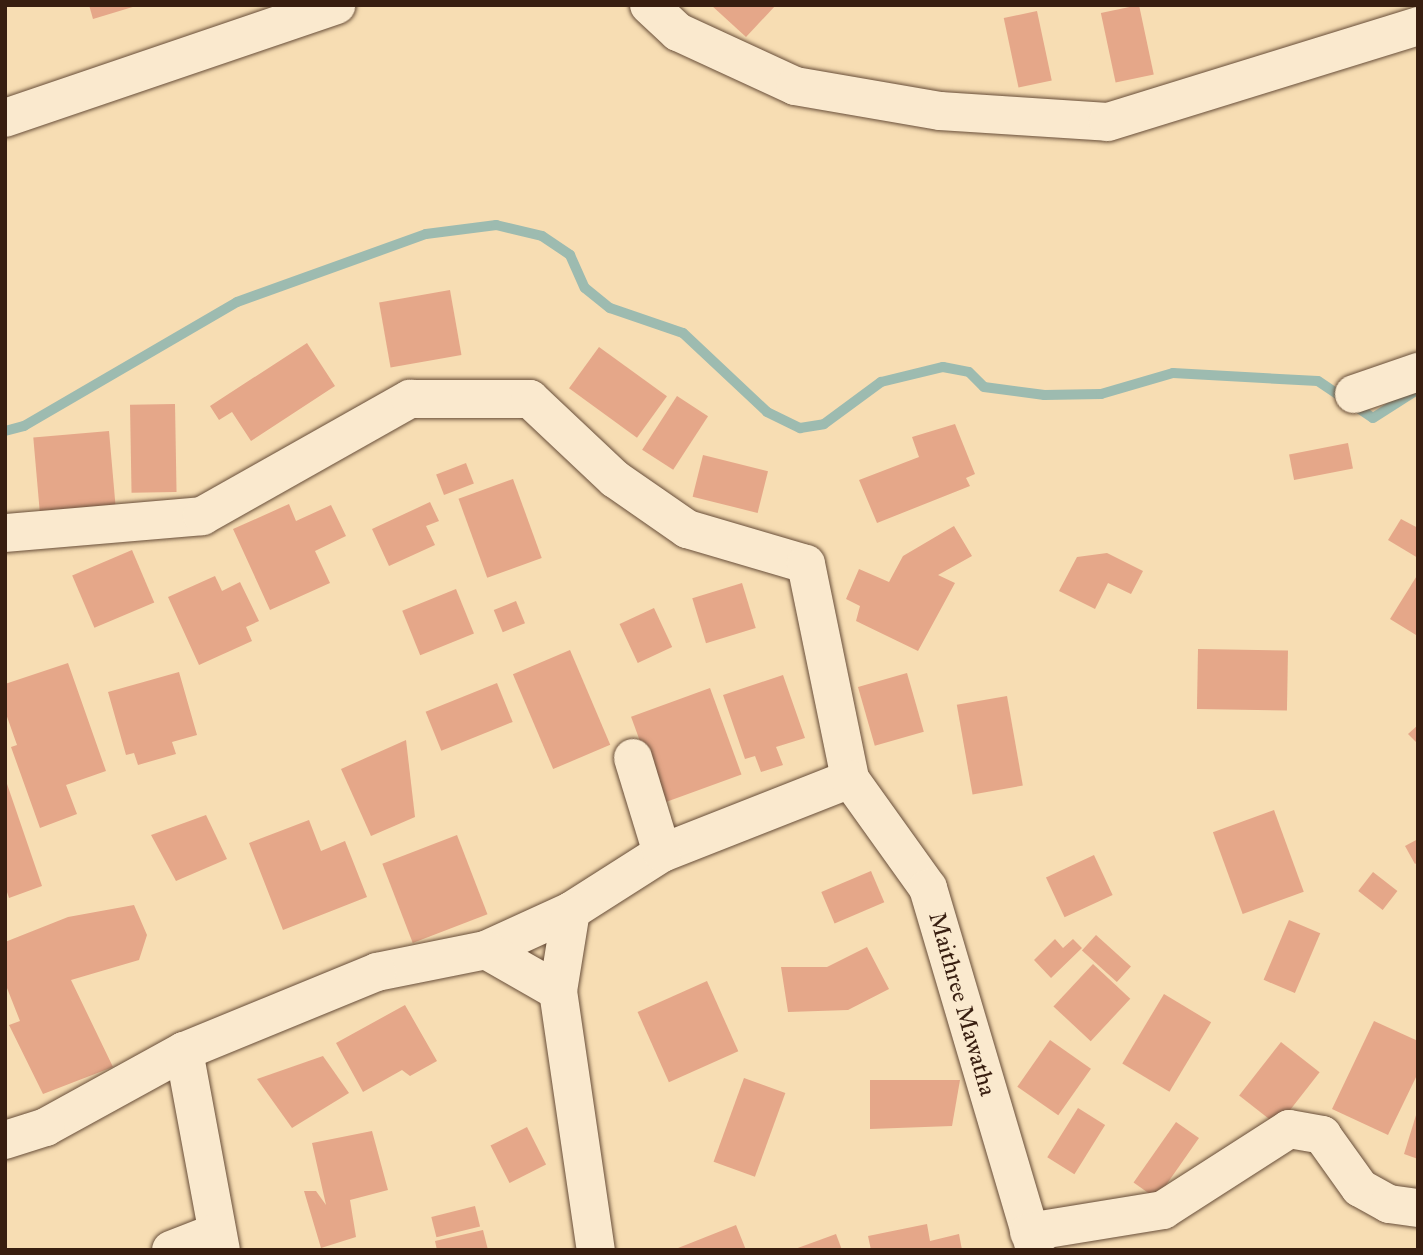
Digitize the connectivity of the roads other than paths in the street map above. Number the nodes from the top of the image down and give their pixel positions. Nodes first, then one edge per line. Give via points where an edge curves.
1 (336, 5) edge
2 (649, 5) edge
3 (685, 18) edge
4 (1418, 26) edge
5 (5, 118) edge
6 (1418, 372) edge
7 (1354, 394) dead end
8 (5, 533) edge
9 (633, 758) dead end
10 (850, 779) junction
11 (662, 853) junction
12 (571, 912) junction
13 (486, 950) junction
14 (558, 991) junction
15 (184, 1051) junction
16 (9, 1130) edge
17 (1418, 1208) edge
18 (219, 1241) edge
19 (1032, 1241) edge
20 (171, 1250) edge
21 (596, 1250) edge

1 - 5 street
2 - 3 street
3 - 4 street via 795,86 940,111 1108,122
6 - 7 street
8 - 10 street via 202,516 410,400 530,400 615,479 687,529 806,564
9 - 11 street
10 - 11 street
10 - 19 street, Maithree Mawatha via 928,888
11 - 12 street
12 - 13 street
12 - 14 street
13 - 14 street
13 - 15 street via 377,972
14 - 21 street
15 - 16 street via 46,1127
15 - 18 street
17 - 19 street via 1389,1204 1360,1188 1322,1135 1289,1129 1163,1210
18 - 20 street

